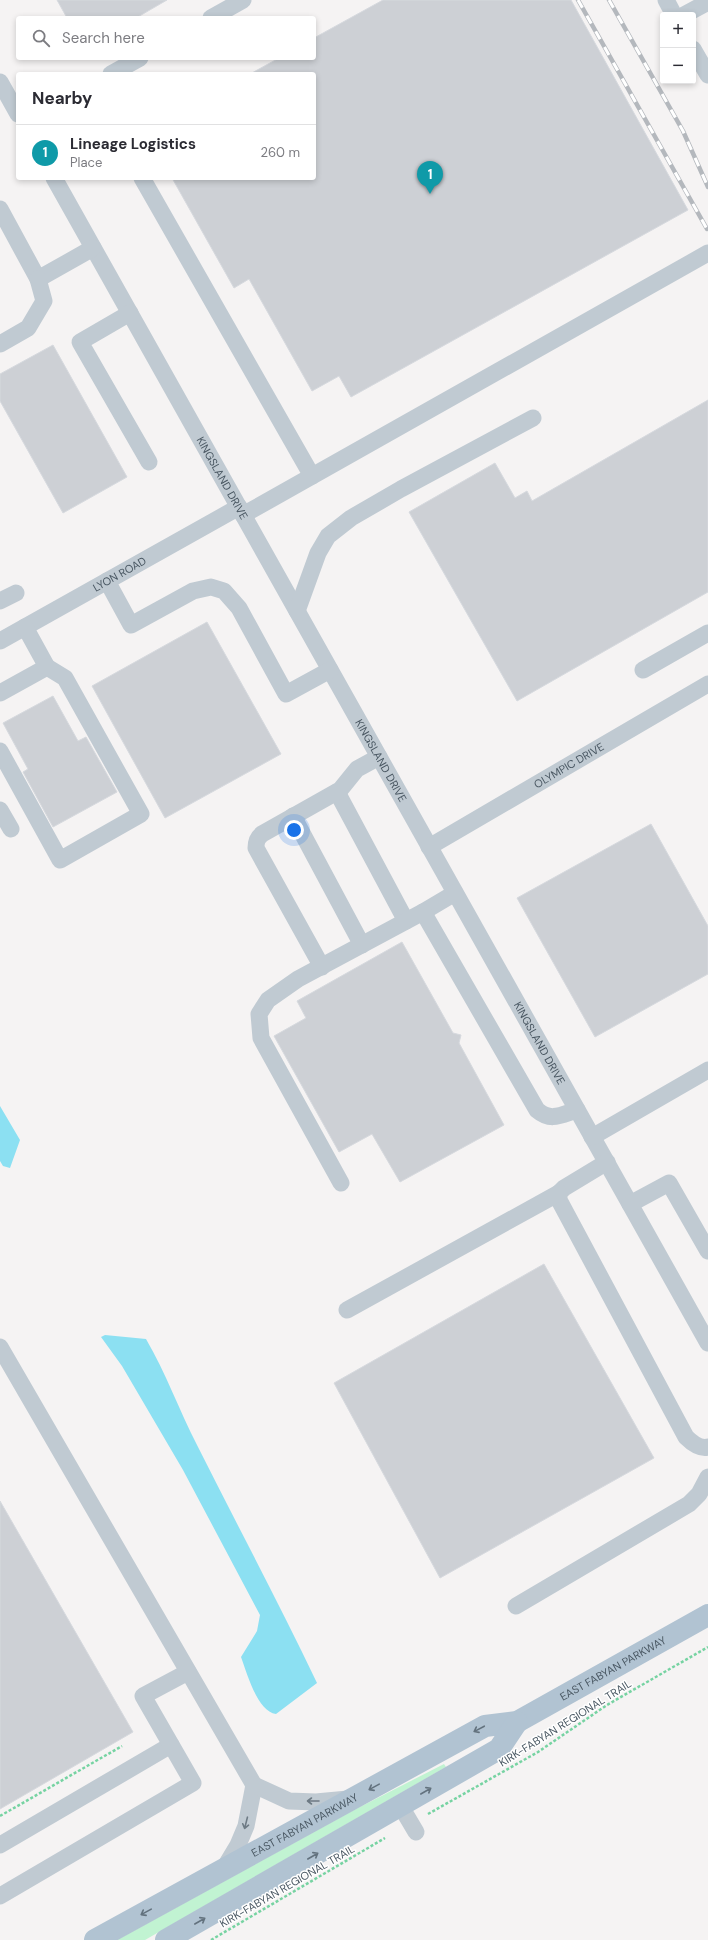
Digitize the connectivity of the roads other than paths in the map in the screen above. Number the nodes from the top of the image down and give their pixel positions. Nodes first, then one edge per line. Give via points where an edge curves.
1 (243, 0) edge
2 (666, 0) edge
3 (708, 2) edge
4 (672, 12) edge
5 (690, 12) edge
6 (215, 16) edge
7 (696, 54) edge
8 (136, 60) edge
9 (115, 72) edge
10 (708, 75) edge
11 (0, 82) edge
12 (16, 110) edge
13 (55, 180) edge
14 (143, 180) edge
15 (0, 209) edge
16 (93, 248) junction
17 (708, 253) edge
18 (38, 279) junction
19 (130, 313) junction
20 (0, 344) edge
21 (533, 418) dead end
22 (149, 462) dead end
23 (312, 476) junction
24 (241, 511) junction
25 (107, 581) junction
26 (16, 593) dead end
27 (0, 601) edge
28 (297, 611) junction
29 (25, 627) junction
30 (708, 633) edge
31 (0, 641) edge
32 (47, 667) junction
33 (330, 670) junction
34 (644, 670) dead end
35 (708, 684) edge
36 (0, 693) edge
37 (0, 751) edge
38 (379, 757) junction
39 (337, 792) junction
40 (0, 810) edge
41 (293, 816) junction
42 (11, 829) dead end
43 (429, 847) junction
44 (455, 893) junction
45 (423, 912) junction
46 (406, 921) junction
47 (362, 945) junction
48 (322, 967) junction
49 (708, 1070) edge
50 (577, 1110) junction
51 (592, 1137) junction
52 (607, 1162) junction
53 (341, 1184) dead end
54 (559, 1193) junction
55 (630, 1204) junction
56 (708, 1251) edge
57 (347, 1310) dead end
58 (708, 1343) edge
59 (0, 1347) edge
60 (708, 1447) edge
61 (708, 1477) edge
62 (516, 1606) dead end
63 (708, 1615) edge
64 (188, 1672) junction
65 (517, 1722) junction
66 (172, 1745) junction
67 (254, 1785) junction
68 (352, 1799) junction
69 (400, 1805) junction
70 (416, 1832) dead end
71 (0, 1845) edge
72 (223, 1870) junction
73 (0, 1896) edge
74 (95, 1940) edge
75 (166, 1940) edge

1 - 6 street
2 - 4 street
3 - 5 street
7 - 10 street
8 - 9 street
11 - 12 street
13 - 16 street, KINGSLAND DRIVE
14 - 23 street
15 - 18 street
16 - 18 street
16 - 19 street, KINGSLAND DRIVE
17 - 23 street, LYON ROAD
18 - 20 street via 44,301 28,328
19 - 22 street via 80,342
19 - 24 street, KINGSLAND DRIVE
21 - 28 street via 401,489 351,518 328,536 318,553
23 - 24 street, LYON ROAD
24 - 25 street, LYON ROAD
24 - 28 street, KINGSLAND DRIVE
25 - 29 street, LYON ROAD
25 - 33 street via 131,625 193,591 210,587 224,591 239,608 286,694
26 - 27 street
28 - 33 street, KINGSLAND DRIVE
29 - 31 street, LYON ROAD
29 - 32 street
30 - 34 street
32 - 36 street
32 - 37 street via 66,678 141,814 60,860
33 - 38 street, KINGSLAND DRIVE
35 - 43 street, OLYMPIC DRIVE
38 - 39 street via 357,770
38 - 43 street, KINGSLAND DRIVE
39 - 41 street
39 - 46 street
40 - 42 street
41 - 47 street
41 - 48 street via 258,837 256,848
43 - 44 street, KINGSLAND DRIVE
44 - 45 street
44 - 50 street, KINGSLAND DRIVE
45 - 46 street
45 - 50 street via 537,1110 549,1118
46 - 47 street
47 - 48 street
48 - 53 street via 298,979 268,1000 259,1014 261,1038
49 - 51 street
50 - 51 street, KINGSLAND DRIVE
51 - 52 street, KINGSLAND DRIVE
52 - 54 street
52 - 55 street, KINGSLAND DRIVE
54 - 57 street
54 - 60 street via 562,1208 686,1437 694,1444
55 - 56 street via 669,1183
55 - 58 street, KINGSLAND DRIVE
59 - 64 street
61 - 62 street via 699,1494 689,1504
63 - 65 main road, EAST FABYAN PARKWAY
64 - 66 street via 143,1696
64 - 67 street
65 -> 68 main road, EAST FABYAN PARKWAY via 485,1726
69 -> 65 main road, EAST FABYAN PARKWAY via 499,1749
66 - 71 street
66 - 73 street via 194,1783
68 -> 67 street via 316,1802 289,1800
67 -> 72 street via 246,1826
68 - 72 main road, EAST FABYAN PARKWAY
69 - 70 street
75 -> 69 main road, EAST FABYAN PARKWAY
72 -> 74 main road, EAST FABYAN PARKWAY

